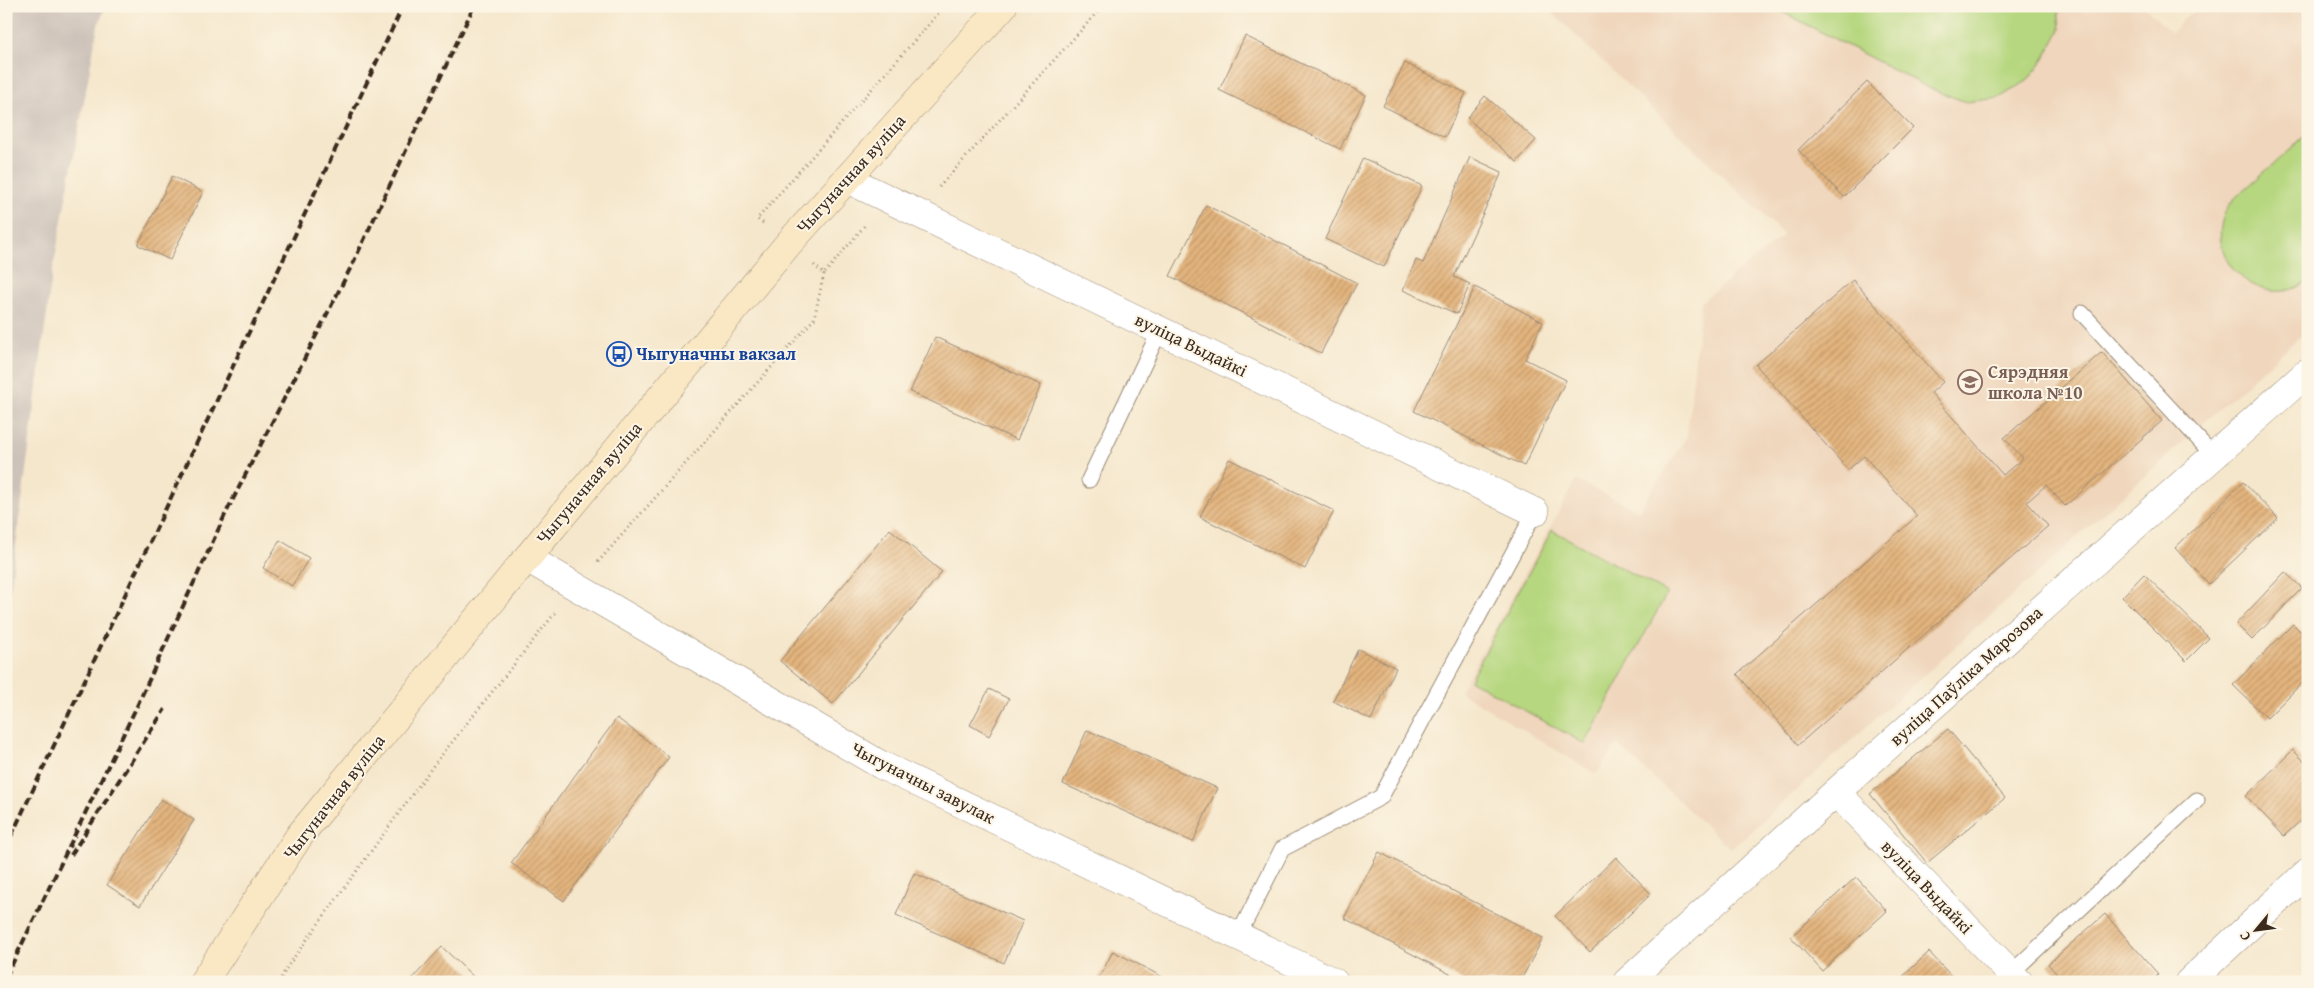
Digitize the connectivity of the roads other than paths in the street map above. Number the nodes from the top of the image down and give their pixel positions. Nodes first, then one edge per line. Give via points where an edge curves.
1 (1003, 6) edge
2 (847, 179) junction
3 (2082, 314) dead end
4 (1160, 330) junction
5 (2308, 372) edge
6 (2214, 456) junction
7 (1089, 480) dead end
8 (1535, 512) joint
9 (527, 558) junction
10 (1836, 792) junction
11 (2197, 800) dead end
12 (2308, 872) edge
13 (1238, 936) junction
14 (2011, 979) edge
15 (203, 982) edge
16 (1334, 982) edge
17 (1627, 982) edge
18 (2188, 982) edge

1 - 2 street, Чыгуначная вуліца
2 - 4 street, вуліца Выдайкі
2 - 9 street, Чыгуначная вуліца via 782,250
3 - 6 lane
4 - 7 lane
4 - 8 street, вуліца Выдайкі
5 - 6 street, вуліца Паўліка Марозова
6 - 10 street, вуліца Паўліка Марозова
8 - 13 lane via 1382,797 1282,849
9 - 13 street, Чыгуначны завулак via 881,764
9 - 15 street, Чыгуначная вуліца via 300,835
10 - 14 street, вуліца Выдайкі
10 - 17 street, вуліца Паўліка Марозова
11 - 14 lane
12 - 18 street
13 - 16 street, Чыгуначны завулак

